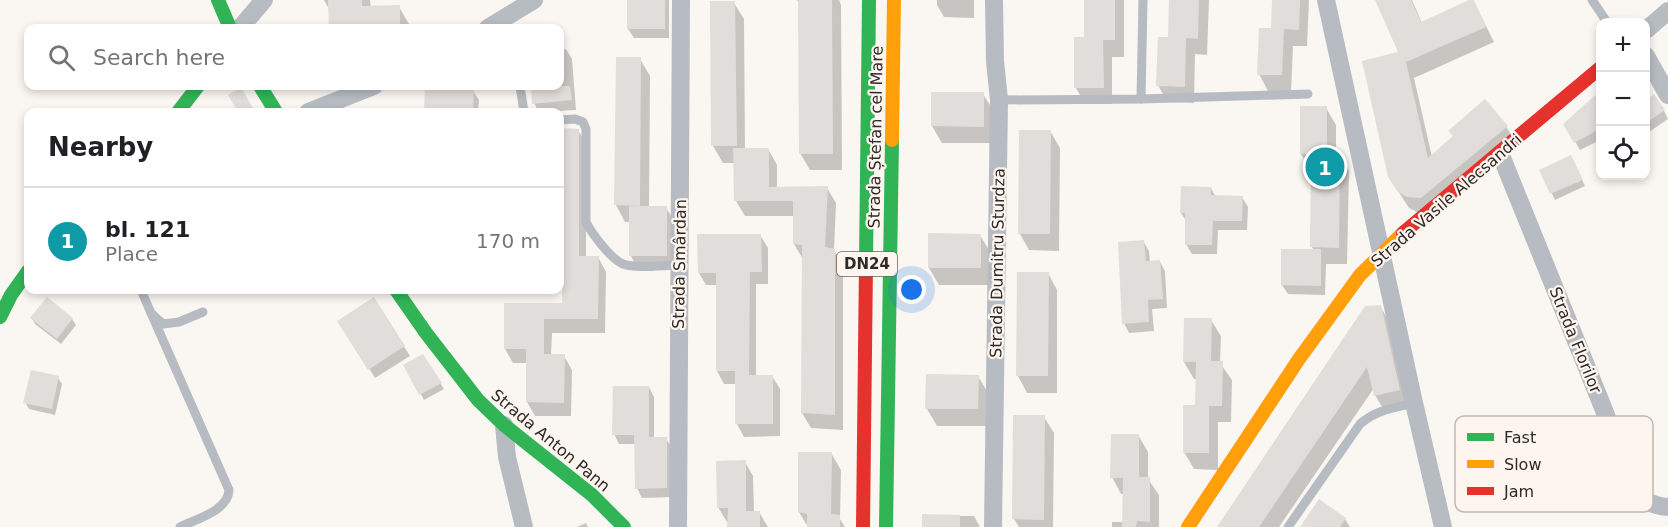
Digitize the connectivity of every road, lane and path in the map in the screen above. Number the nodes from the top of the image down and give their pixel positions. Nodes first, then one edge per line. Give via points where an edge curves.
1 (218, 0) edge
2 (264, 0) edge
3 (534, 0) edge
4 (681, 0) edge
5 (869, 0) edge
6 (894, 0) edge
7 (994, 0) edge
8 (1143, 0) edge
9 (1326, 0) edge
10 (1592, 0) edge
11 (1668, 11) edge
12 (1604, 18) edge
13 (228, 24) edge
14 (243, 24) edge
15 (495, 24) edge
16 (1650, 27) edge
17 (1650, 63) edge
18 (1596, 71) edge
19 (195, 90) edge
20 (262, 90) edge
21 (364, 90) edge
22 (521, 90) edge
23 (1308, 94) dead end
24 (1668, 95) edge
25 (1141, 99) junction
26 (999, 100) junction
27 (181, 108) edge
28 (274, 108) edge
29 (318, 108) edge
30 (523, 108) edge
31 (564, 120) edge
32 (1500, 153) junction
33 (1381, 253) junction
34 (679, 265) junction
35 (24, 277) edge
36 (143, 294) edge
37 (399, 294) edge
38 (203, 312) dead end
39 (151, 313) junction
40 (0, 317) edge
41 (1414, 403) junction
42 (1606, 416) edge
43 (504, 425) junction
44 (1653, 505) edge
45 (1668, 507) edge
46 (180, 527) edge
47 (524, 527) edge
48 (624, 527) edge
49 (678, 527) edge
50 (863, 527) edge
51 (886, 527) edge
52 (993, 527) edge
53 (1188, 527) edge
54 (1288, 527) edge
55 (1443, 527) edge

1 - 13 main road
2 - 14 street
3 - 15 street
4 - 34 street, Strada Smârdan
5 - 50 main road, Strada Ștefan cel Mare / DN24
6 - 51 main road, Strada Ștefan cel Mare / DN24
7 - 26 street, Strada Dumitru Sturdza
8 - 25 lane
9 - 33 street
10 - 12 lane
11 - 16 street
17 - 24 street
18 - 32 main road, Strada Vasile Alecsandri
19 - 27 main road
20 - 28 main road
21 - 29 street
22 - 30 lane
23 - 25 lane
25 - 26 lane
26 - 52 street, Strada Dumitru Sturdza
31 - 34 lane via 583,122 586,129 586,222 590,231 621,263
32 - 33 main road, Strada Vasile Alecsandri
32 - 42 street, Strada Florilor
33 - 41 street
33 - 53 main road, Strada Vasile Alecsandri via 1360,274 1318,331
34 - 49 street, Strada Smârdan
35 - 40 main road
36 - 39 lane
37 - 43 main road, Strada Anton Pann via 473,393
38 - 39 lane via 163,324
39 - 46 lane via 229,490 229,499 223,506
41 - 54 lane via 1384,409 1360,424
41 - 55 street
43 - 47 street via 507,457
43 - 48 main road, Strada Anton Pann via 592,495
44 - 45 street, Strada Florilor

